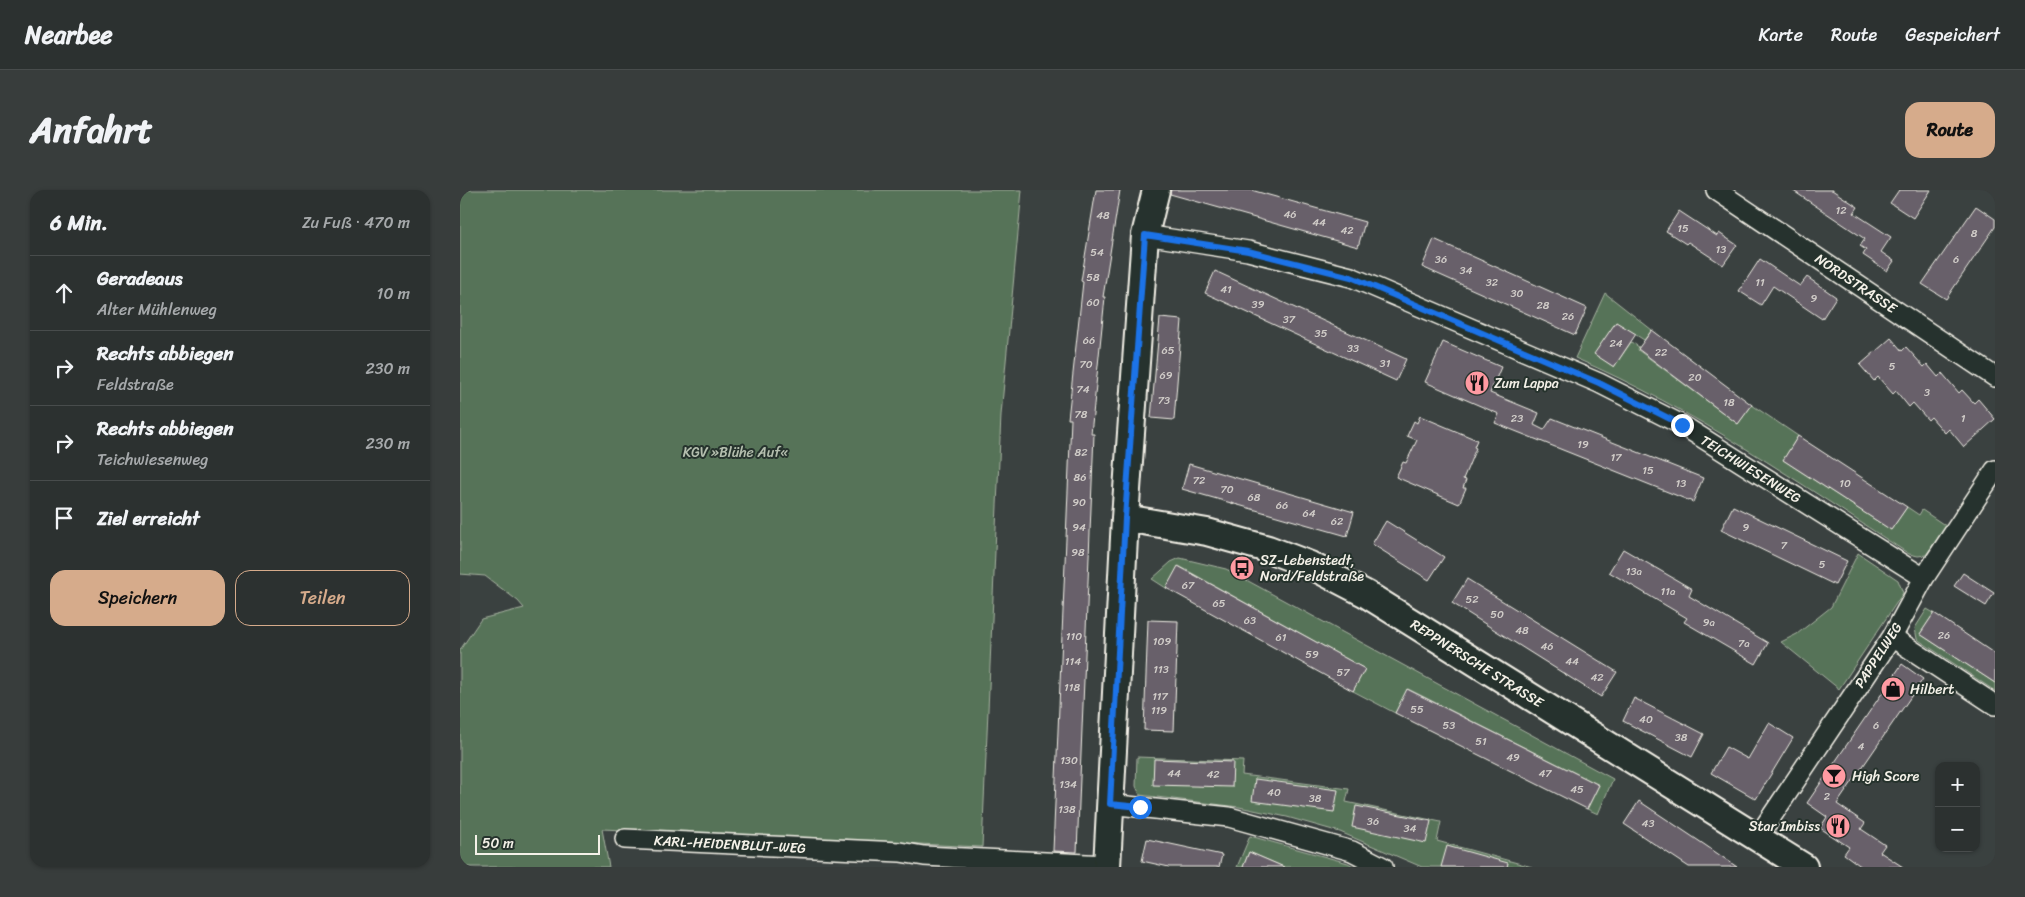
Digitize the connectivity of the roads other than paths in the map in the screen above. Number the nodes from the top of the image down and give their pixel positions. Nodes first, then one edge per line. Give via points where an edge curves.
1 (1156, 190) edge
2 (1716, 190) edge
3 (1145, 235) junction
4 (1995, 377) edge
5 (1995, 470) edge
6 (1125, 518) junction
7 (1924, 578) junction
8 (1892, 636) junction
9 (1995, 705) edge
10 (1110, 804) junction
11 (1758, 838) junction
12 (625, 839) dead end
13 (924, 862) edge
14 (1107, 866) edge
15 (1383, 867) edge
16 (1804, 867) edge

1 - 3 street
2 - 4 street, NORDSTRASSE
3 - 6 street
3 - 7 street, TEICHWIESENWEG via 1248,251 1351,277 1599,383 1682,425
5 - 7 street, PAPPELWEG
6 - 10 street
6 - 11 street, REPPNERSCHE STRASSE via 1207,532 1310,565 1366,594
7 - 8 street, PAPPELWEG
8 - 9 street
8 - 11 street, PAPPELWEG
10 - 14 street
10 - 15 street via 1229,817 1352,851
11 - 16 street, REPPNERSCHE STRASSE
12 - 13 street, KARL-HEIDENBLUT-WEG via 900,852
13 - 14 street, KARL-HEIDENBLUT-WEG

